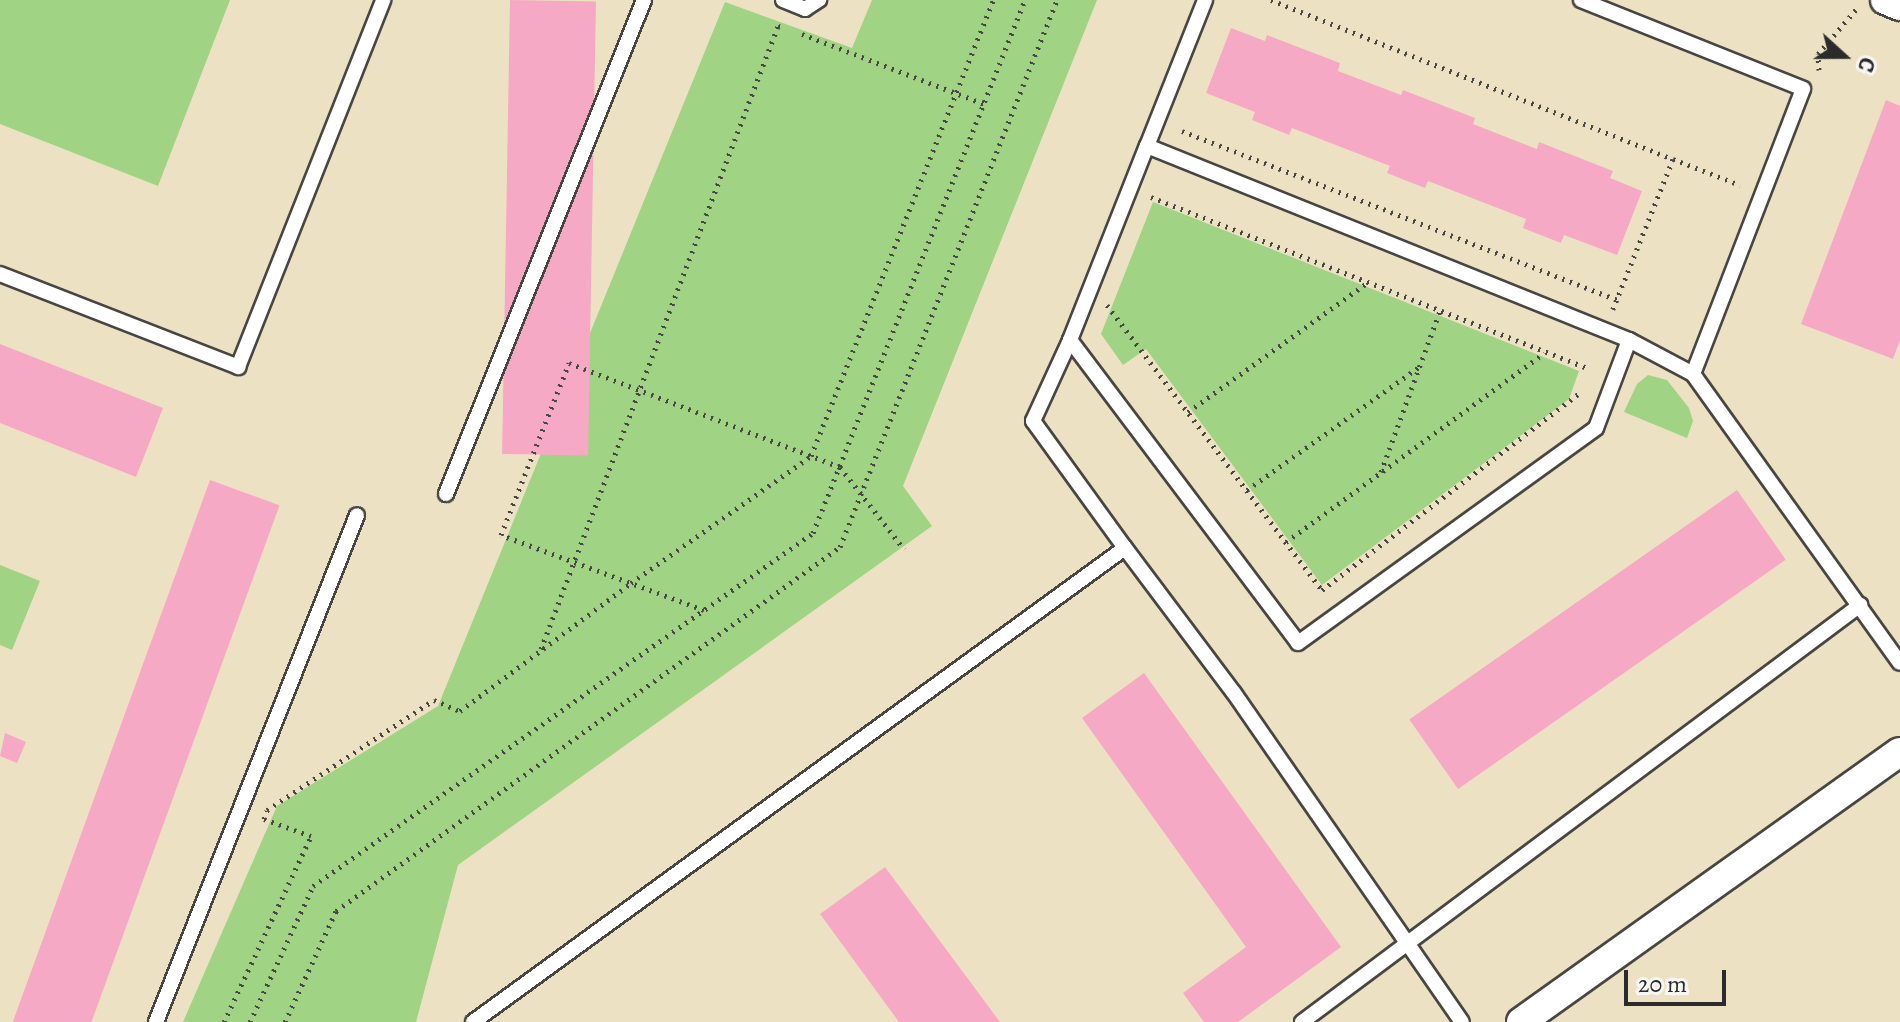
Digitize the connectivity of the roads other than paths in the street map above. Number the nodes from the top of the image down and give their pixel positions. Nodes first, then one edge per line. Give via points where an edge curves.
1 (383, 0) edge
2 (644, 0) edge
3 (783, 0) edge
4 (819, 0) edge
5 (1205, 0) edge
6 (1581, 0) edge
7 (1885, 0) edge
8 (1900, 6) edge
9 (1147, 146) junction
10 (0, 274) edge
11 (1070, 340) junction
12 (1629, 340) junction
13 (1693, 374) junction
14 (446, 494) dead end
15 (357, 515) dead end
16 (1125, 548) junction
17 (1860, 605) junction
18 (1900, 663) edge
19 (1900, 752) edge
20 (1408, 944) junction
21 (156, 1022) edge
22 (473, 1022) edge
23 (1302, 1022) edge
24 (1462, 1022) edge
25 (1521, 1022) edge

1 - 10 lane via 238,367
2 - 14 lane
3 - 4 lane via 805,9
5 - 9 lane
6 - 13 lane via 1803,89
7 - 8 street
9 - 11 lane
9 - 12 lane
11 - 12 lane via 1298,643 1596,428
11 - 16 lane via 1033,421
12 - 13 lane
13 - 17 lane
15 - 21 lane
16 - 20 lane via 1234,693
16 - 22 lane
17 - 18 lane
17 - 20 lane
19 - 25 street
20 - 23 lane
20 - 24 lane

